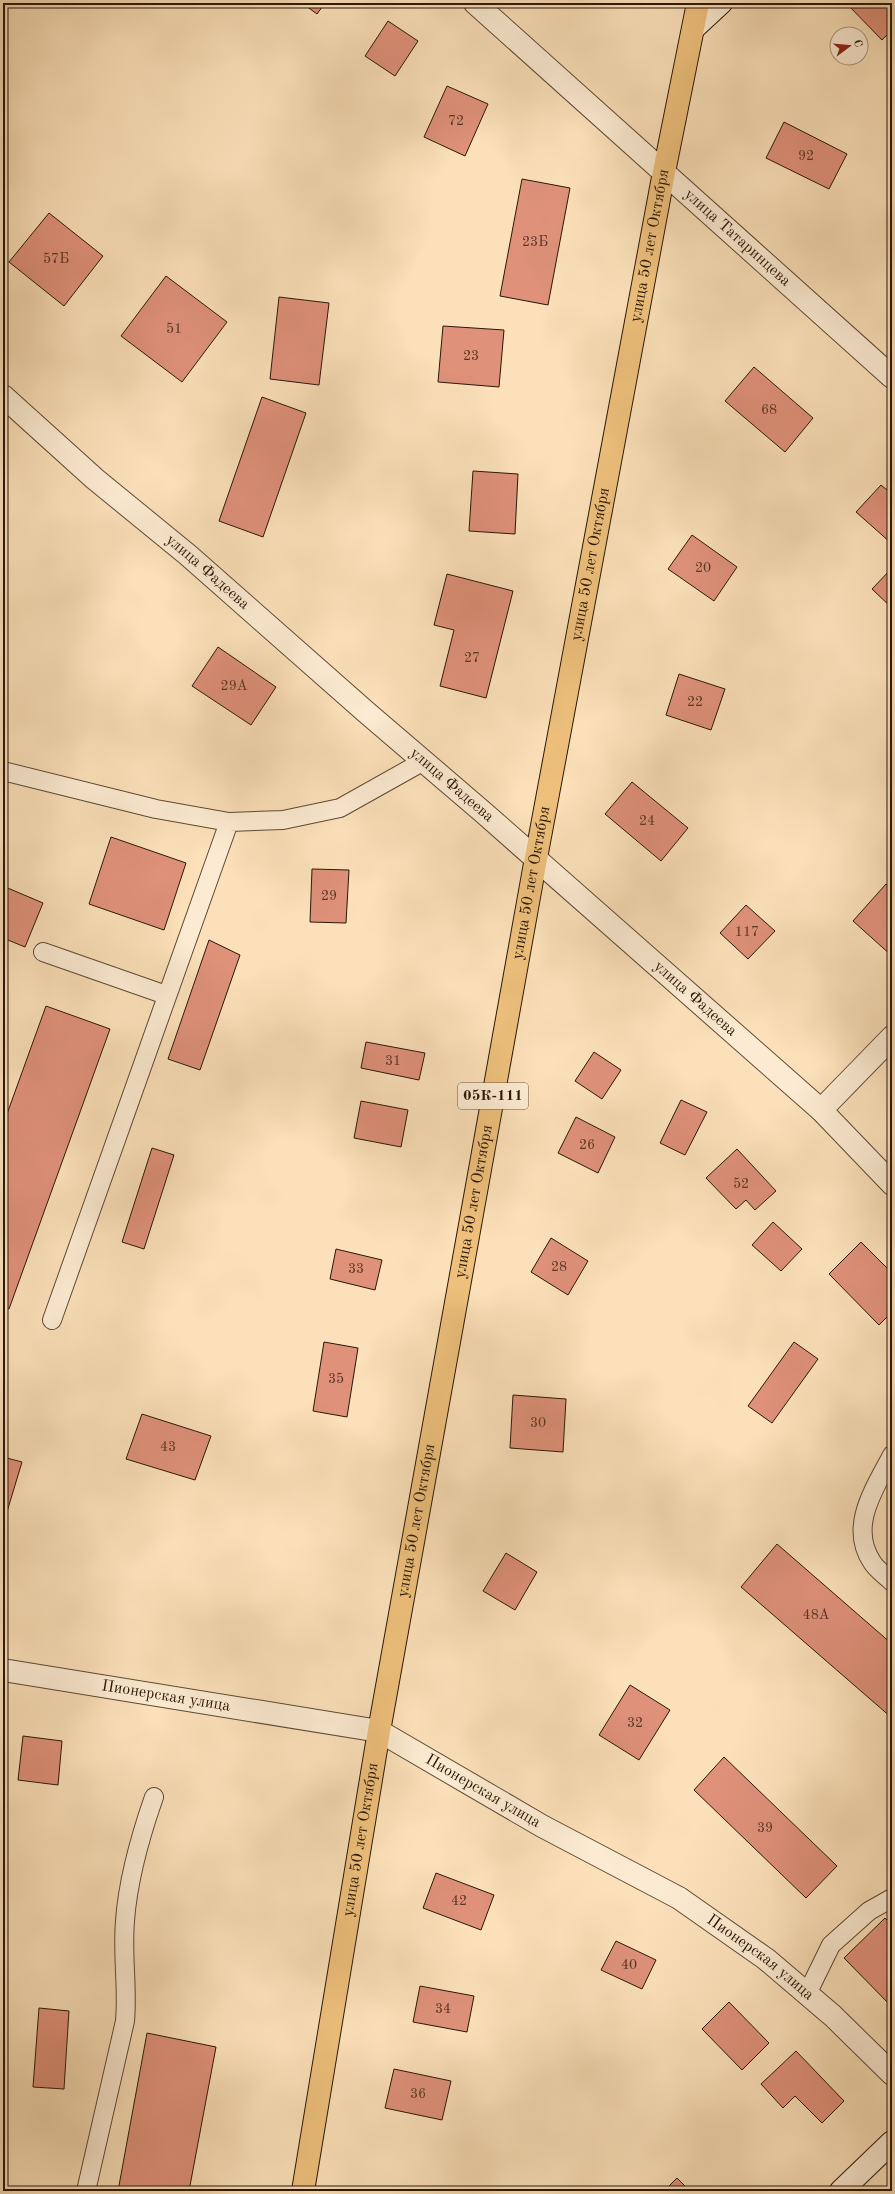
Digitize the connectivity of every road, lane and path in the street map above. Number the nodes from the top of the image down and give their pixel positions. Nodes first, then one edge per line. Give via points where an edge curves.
1 (475, 3) edge
2 (698, 3) edge
3 (721, 3) edge
4 (694, 28) junction
5 (664, 172) junction
6 (892, 376) edge
7 (3, 396) edge
8 (424, 761) junction
9 (3, 770) edge
10 (229, 822) junction
11 (536, 858) junction
12 (43, 952) dead end
13 (166, 995) junction
14 (892, 1037) edge
15 (821, 1110) junction
16 (892, 1184) edge
17 (52, 1320) dead end
18 (892, 1455) edge
19 (892, 1582) edge
20 (3, 1670) edge
21 (379, 1731) junction
22 (154, 1797) dead end
23 (892, 1898) edge
24 (807, 1994) junction
25 (892, 2074) edge
26 (892, 2142) edge
27 (86, 2191) edge
28 (303, 2191) edge
29 (841, 2191) edge

1 - 5 street, улица Татаринцева
2 - 4 main road, улица 50 лет Октября / 05К-111
3 - 4 street
4 - 5 main road, улица 50 лет Октября / 05К-111
5 - 6 street, улица Татаринцева
5 - 11 main road, улица 50 лет Октября / 05К-111
7 - 8 street, улица Фадеева via 94,479 188,555
8 - 10 lane via 340,808 283,820
8 - 11 street, улица Фадеева
9 - 10 lane via 156,809
10 - 13 lane
11 - 15 street, улица Фадеева
11 - 21 main road, улица 50 лет Октября / 05К-111
12 - 13 lane
13 - 17 lane
14 - 15 street
15 - 16 street, улица Фадеева
18 - 19 lane via 865,1507 862,1537 872,1562
20 - 21 street, Пионерская улица
21 - 24 street, Пионерская улица via 542,1826 679,1898 766,1959
21 - 28 main road, улица 50 лет Октября / 05К-111
22 - 27 lane via 138,1845 124,1922 128,1994 126,2021
23 - 24 lane via 869,1911 831,1945
24 - 25 street, Пионерская улица
26 - 29 street

